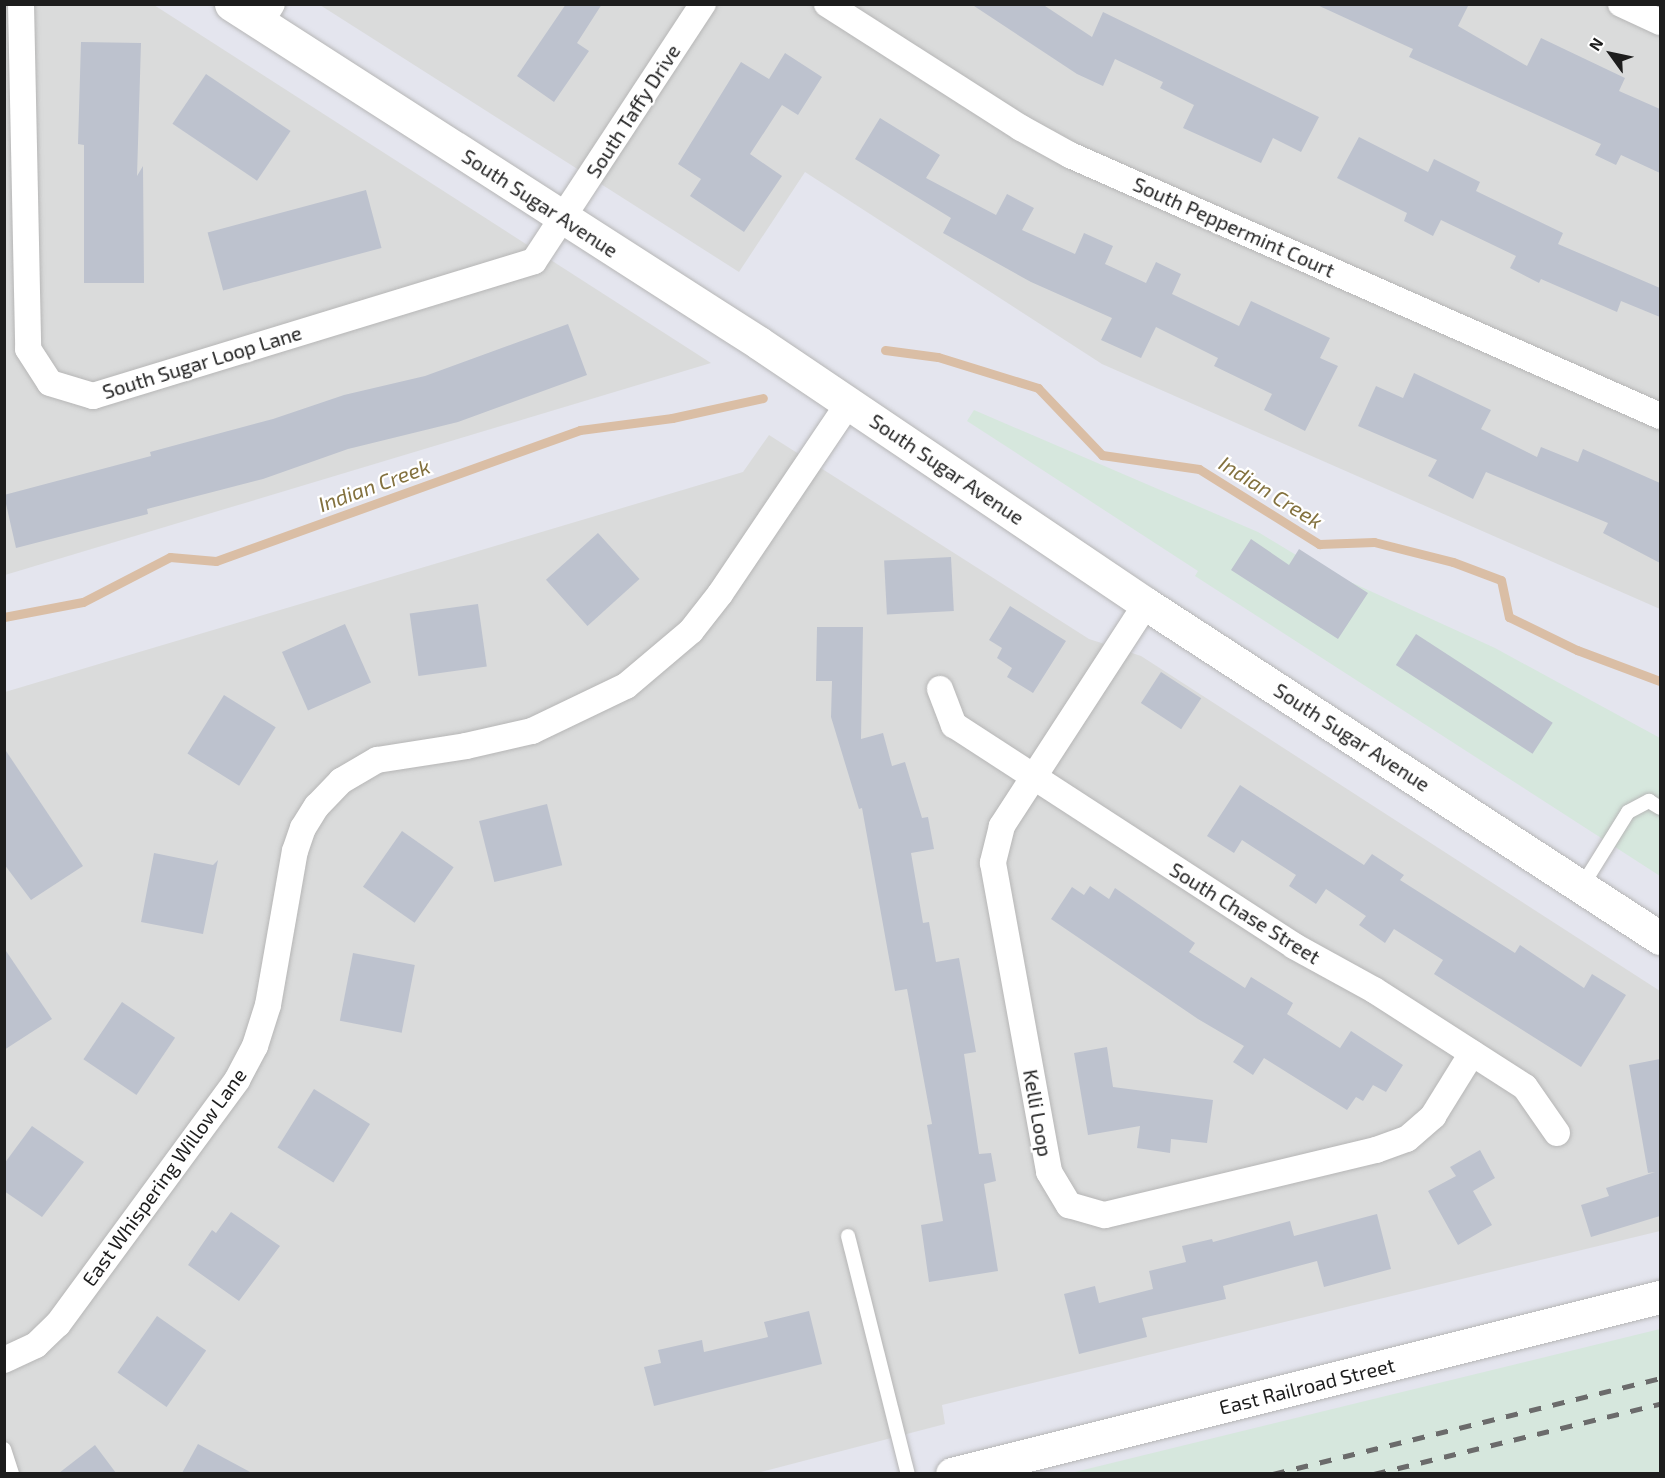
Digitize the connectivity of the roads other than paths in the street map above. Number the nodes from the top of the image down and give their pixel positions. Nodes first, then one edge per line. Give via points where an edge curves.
1 (21, 4) edge
2 (231, 4) edge
3 (703, 4) edge
4 (827, 4) edge
5 (1621, 4) edge
6 (266, 14) edge
7 (1660, 22) edge
8 (563, 218) junction
9 (849, 403) junction
10 (1660, 416) edge
11 (1146, 604) junction
12 (940, 689) dead end
13 (1033, 778) junction
14 (1660, 808) edge
15 (1582, 886) junction
16 (1660, 938) edge
17 (1472, 1053) junction
18 (1557, 1133) dead end
19 (848, 1236) dead end
20 (1660, 1298) edge
21 (4, 1360) edge
22 (4, 1449) edge
23 (12, 1473) edge
24 (908, 1473) edge
25 (952, 1473) edge

1 - 8 street, South Sugar Loop Lane via 28,349 50,384 93,396 534,261
2 - 6 street, South Sugar Avenue
3 - 8 street, South Taffy Drive
4 - 10 street, South Peppermint Court via 1070,155
5 - 7 street
6 - 8 street, South Sugar Avenue
8 - 9 street, South Sugar Avenue
9 - 11 street, South Sugar Avenue
9 - 21 street, East Whispering Willow Lane via 691,631 626,686 532,731 377,760 341,781 317,806 295,851 268,1005 255,1046 237,1080 58,1324 36,1345
11 - 13 street, Kelli Loop
11 - 15 street, South Sugar Avenue
12 - 13 street, South Chase Street via 954,725
13 - 17 street, South Chase Street via 1294,946 1374,990
13 - 17 street, Kelli Loop via 1002,826 993,864 1049,1172 1069,1205 1105,1215 1376,1150 1407,1139 1433,1116
14 - 15 lane via 1649,801 1628,812
15 - 16 street, South Sugar Avenue
17 - 18 street, South Chase Street via 1525,1088
19 - 24 lane
20 - 25 street, East Railroad Street
22 - 23 lane

